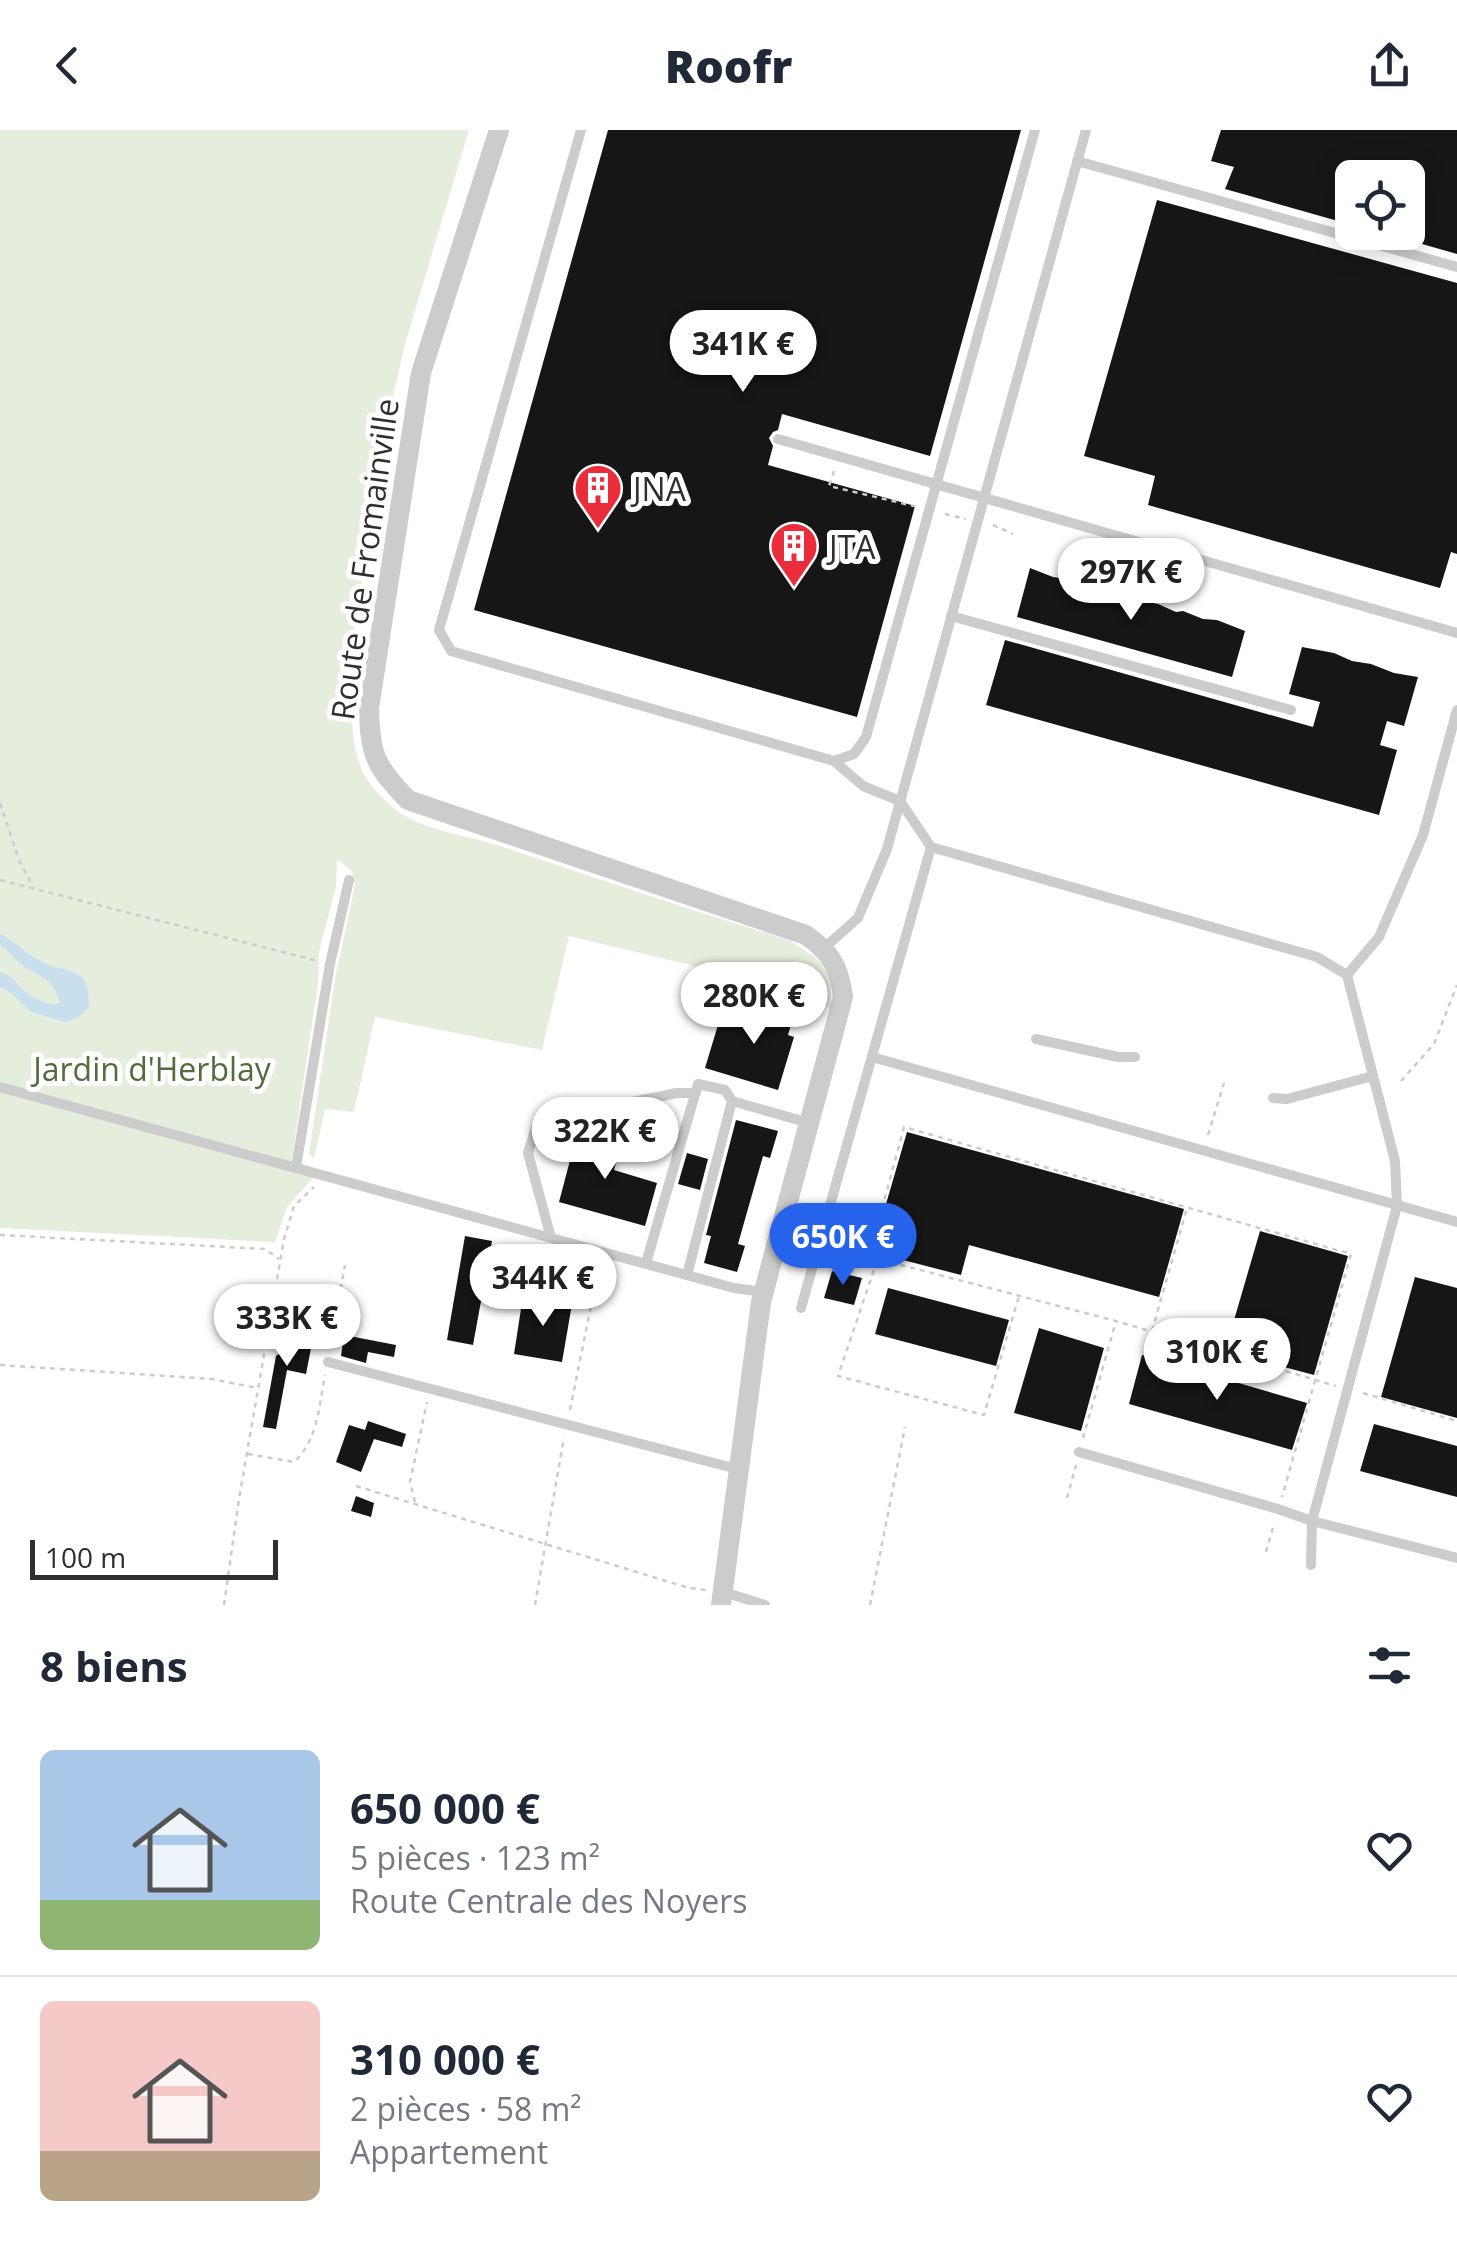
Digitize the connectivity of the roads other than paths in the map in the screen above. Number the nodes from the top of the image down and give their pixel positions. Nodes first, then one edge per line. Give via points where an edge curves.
1 (499, 130) edge
2 (582, 130) edge
3 (1035, 130) edge
4 (1086, 130) edge
5 (1077, 161) junction
6 (1457, 267) edge
7 (778, 439) dead end
8 (936, 484) junction
9 (984, 498) junction
10 (951, 616) junction
11 (1457, 633) edge
12 (1291, 710) dead end
13 (1457, 710) edge
14 (834, 761) junction
15 (900, 801) junction
16 (932, 847) junction
17 (350, 880) dead end
18 (824, 948) junction
19 (1347, 975) junction
20 (1036, 1039) dead end
21 (1136, 1056) dead end
22 (872, 1058) junction
23 (1373, 1076) junction
24 (0, 1086) edge
25 (696, 1093) junction
26 (1273, 1098) dead end
27 (732, 1101) junction
28 (810, 1123) junction
29 (296, 1167) junction
30 (1397, 1206) junction
31 (1457, 1222) edge
32 (550, 1238) junction
33 (646, 1264) junction
34 (686, 1275) junction
35 (764, 1292) junction
36 (801, 1308) dead end
37 (328, 1362) road end
38 (1079, 1452) road end
39 (737, 1469) junction
40 (1312, 1520) junction
41 (1457, 1558) edge
42 (1311, 1565) dead end
43 (721, 1598) edge
44 (766, 1605) edge

1 - 18 street, Route de Fromainville via 420,373 369,708 370,742 384,774 408,800 806,935
2 - 14 lane via 438,630 451,651
3 - 8 lane
4 - 5 lane
5 - 6 lane
5 - 9 lane
7 - 8 lane
8 - 9 lane
8 - 14 lane via 866,738 854,754
9 - 10 lane
9 - 11 lane
10 - 12 lane
10 - 15 lane
13 - 19 lane via 1422,835 1379,937
14 - 15 lane via 863,786
15 - 16 lane
15 - 18 lane via 858,918
16 - 19 lane via 1317,957
16 - 22 lane
17 - 29 lane
18 - 28 street via 844,997
19 - 23 lane
20 - 21 lane
22 - 30 lane
22 - 36 lane
23 - 26 lane
23 - 30 lane via 1395,1162
24 - 29 lane
25 - 27 lane via 698,1084 725,1090
25 - 32 lane via 538,1122 528,1153
25 - 33 lane
27 - 28 lane
27 - 34 lane
28 - 35 street
29 - 32 lane
30 - 31 lane
30 - 40 lane
32 - 33 lane
33 - 34 lane
34 - 35 lane
35 - 39 street
37 - 39 lane
38 - 40 lane
39 - 43 street
40 - 41 lane
40 - 42 lane
43 - 44 lane

